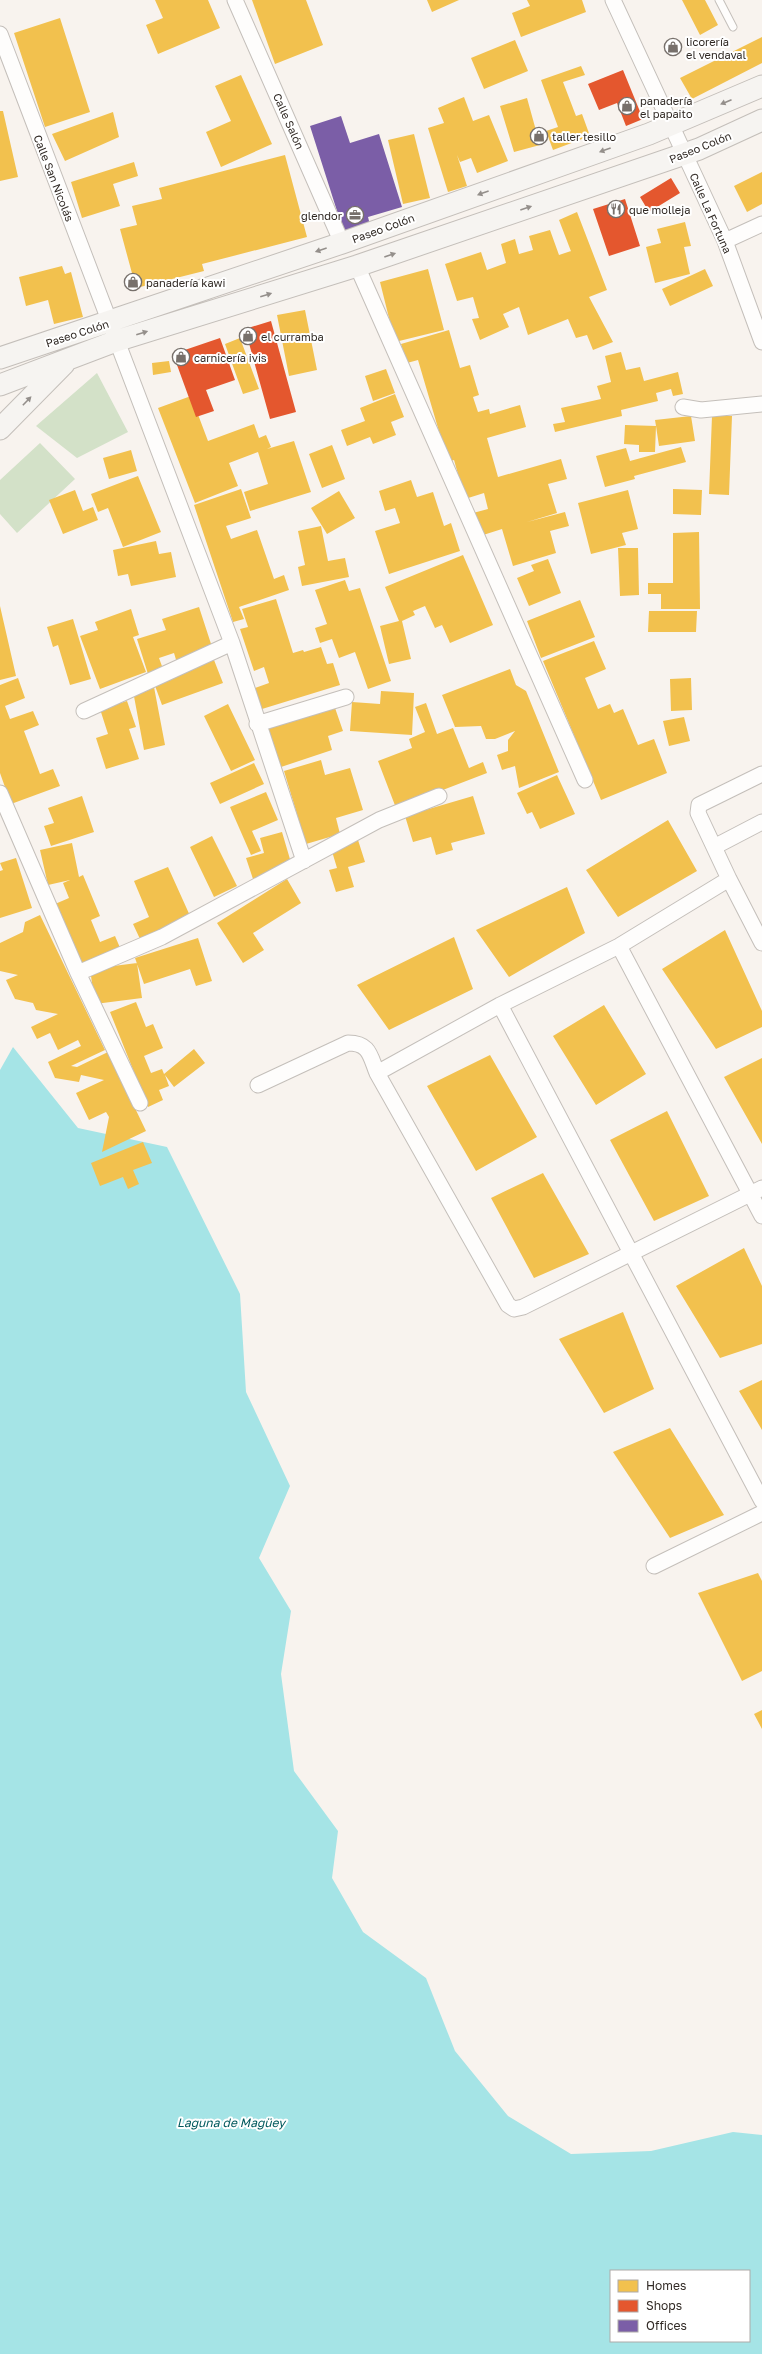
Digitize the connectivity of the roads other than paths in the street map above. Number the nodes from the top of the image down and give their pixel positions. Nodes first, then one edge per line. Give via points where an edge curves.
1 (235, 0) edge
2 (613, 0) edge
3 (719, 0) edge
4 (733, 27) dead end
5 (0, 34) edge
6 (762, 86) edge
7 (762, 120) edge
8 (670, 125) junction
9 (685, 154) junction
10 (762, 224) edge
11 (725, 241) junction
12 (342, 243) junction
13 (358, 266) junction
14 (112, 332) junction
15 (762, 342) edge
16 (0, 358) edge
17 (69, 358) junction
18 (0, 385) edge
19 (762, 404) edge
20 (683, 407) dead end
21 (0, 429) edge
22 (232, 644) junction
23 (346, 697) dead end
24 (84, 711) dead end
25 (257, 724) junction
26 (762, 774) edge
27 (585, 780) dead end
28 (0, 793) edge
29 (439, 796) dead end
30 (762, 822) edge
31 (714, 847) junction
32 (304, 861) junction
33 (729, 879) junction
34 (762, 943) edge
35 (619, 946) junction
36 (78, 973) junction
37 (500, 1005) junction
38 (378, 1073) junction
39 (258, 1085) dead end
40 (140, 1102) dead end
41 (756, 1191) edge
42 (762, 1216) edge
43 (630, 1253) junction
44 (762, 1501) edge
45 (762, 1513) edge
46 (654, 1566) dead end

1 - 12 street, Calle Salón
2 - 8 street, Calle La Fortuna
3 - 4 lane
5 - 14 street, Calle San Nicolás
6 -> 8 main road, Paseo Colón
7 - 9 main road, Paseo Colón
8 - 9 street, Calle La Fortuna
8 -> 12 main road, Paseo Colón
9 - 11 street, Calle La Fortuna
13 -> 9 main road, Paseo Colón
10 - 11 street
11 - 15 street, Calle La Fortuna
12 -> 14 main road, Paseo Colón
14 -> 13 main road, Paseo Colón
13 - 27 street
14 - 16 main road, Paseo Colón
14 - 17 main road, Paseo Colón
14 - 22 street, Calle San Nicolás
17 - 18 main road, Paseo Colón
21 -> 17 main road
19 - 20 street via 701,410
22 - 24 street
22 - 25 street, Calle San Nicolás
23 - 25 street
25 - 32 street, Calle San Nicolás
26 - 31 street via 699,805 700,818
28 - 36 street
29 - 32 street via 379,820
30 - 31 street
31 - 33 street
32 - 36 street via 162,937
33 - 34 street
33 - 35 street
35 - 37 street
35 - 41 street
36 - 40 street
37 - 38 street
37 - 43 street
38 - 39 street via 366,1048 358,1043 348,1042
38 - 43 street via 508,1305 514,1309 523,1307
41 - 42 street
41 - 43 street
43 - 44 street
45 - 46 street

